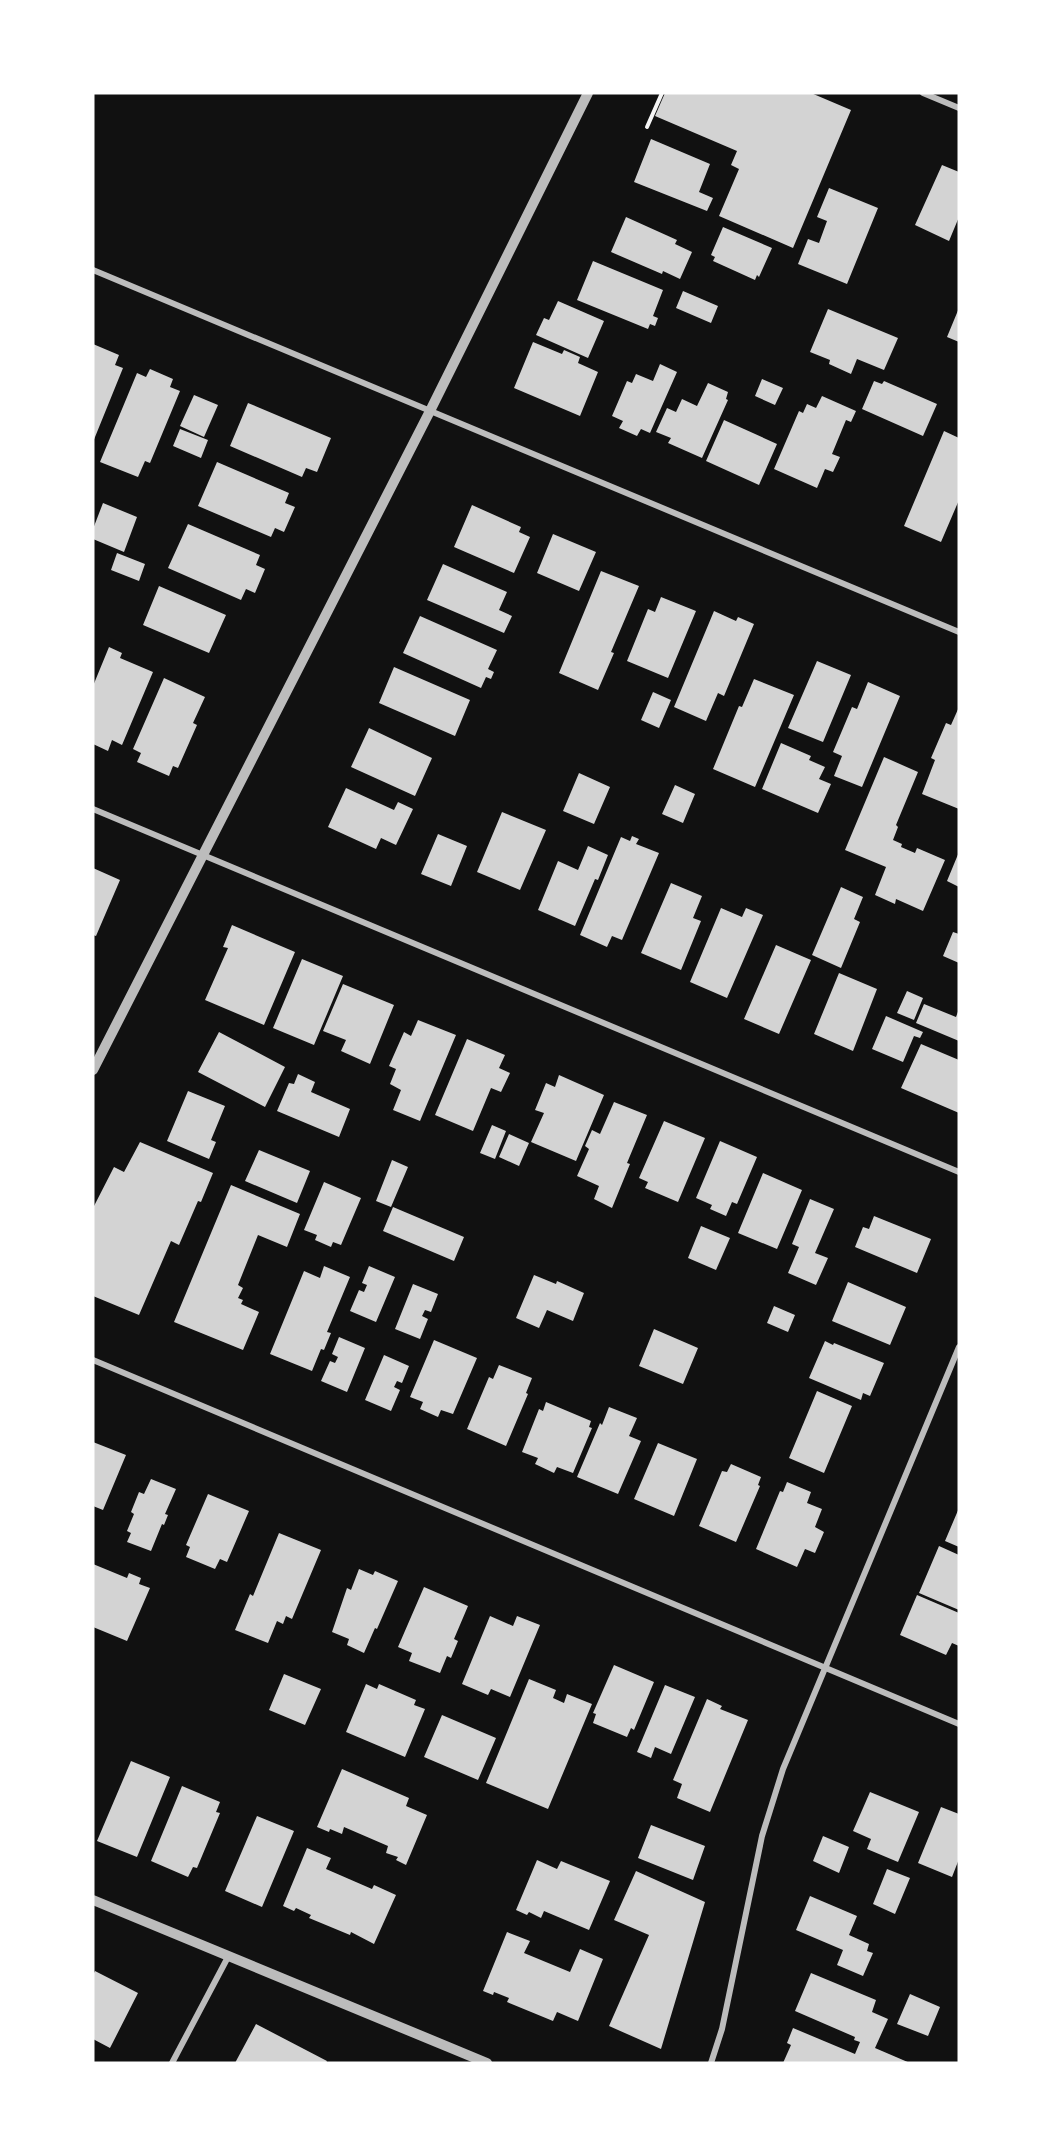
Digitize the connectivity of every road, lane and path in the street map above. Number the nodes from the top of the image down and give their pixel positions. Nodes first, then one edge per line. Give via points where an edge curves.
1 (588, 93) edge
2 (662, 93) edge
3 (923, 93) edge
4 (959, 108) edge
5 (647, 127) dead end
6 (93, 270) edge
7 (430, 411) junction
8 (959, 632) edge
9 (93, 809) edge
10 (203, 855) junction
11 (93, 1070) edge
12 (959, 1172) edge
13 (959, 1347) edge
14 (93, 1360) edge
15 (824, 1668) junction
16 (959, 1724) edge
17 (93, 1900) edge
18 (228, 1957) junction
19 (172, 2063) edge
20 (487, 2063) edge
21 (711, 2063) edge

1 - 7 street
2 - 5 path
3 - 4 street
6 - 7 street
7 - 8 street
7 - 10 street
9 - 10 street
10 - 11 street
10 - 12 street
13 - 15 street
14 - 15 street
15 - 16 street
15 - 21 street via 783,1769 762,1836 722,2029
17 - 18 street
18 - 19 street
18 - 20 street

